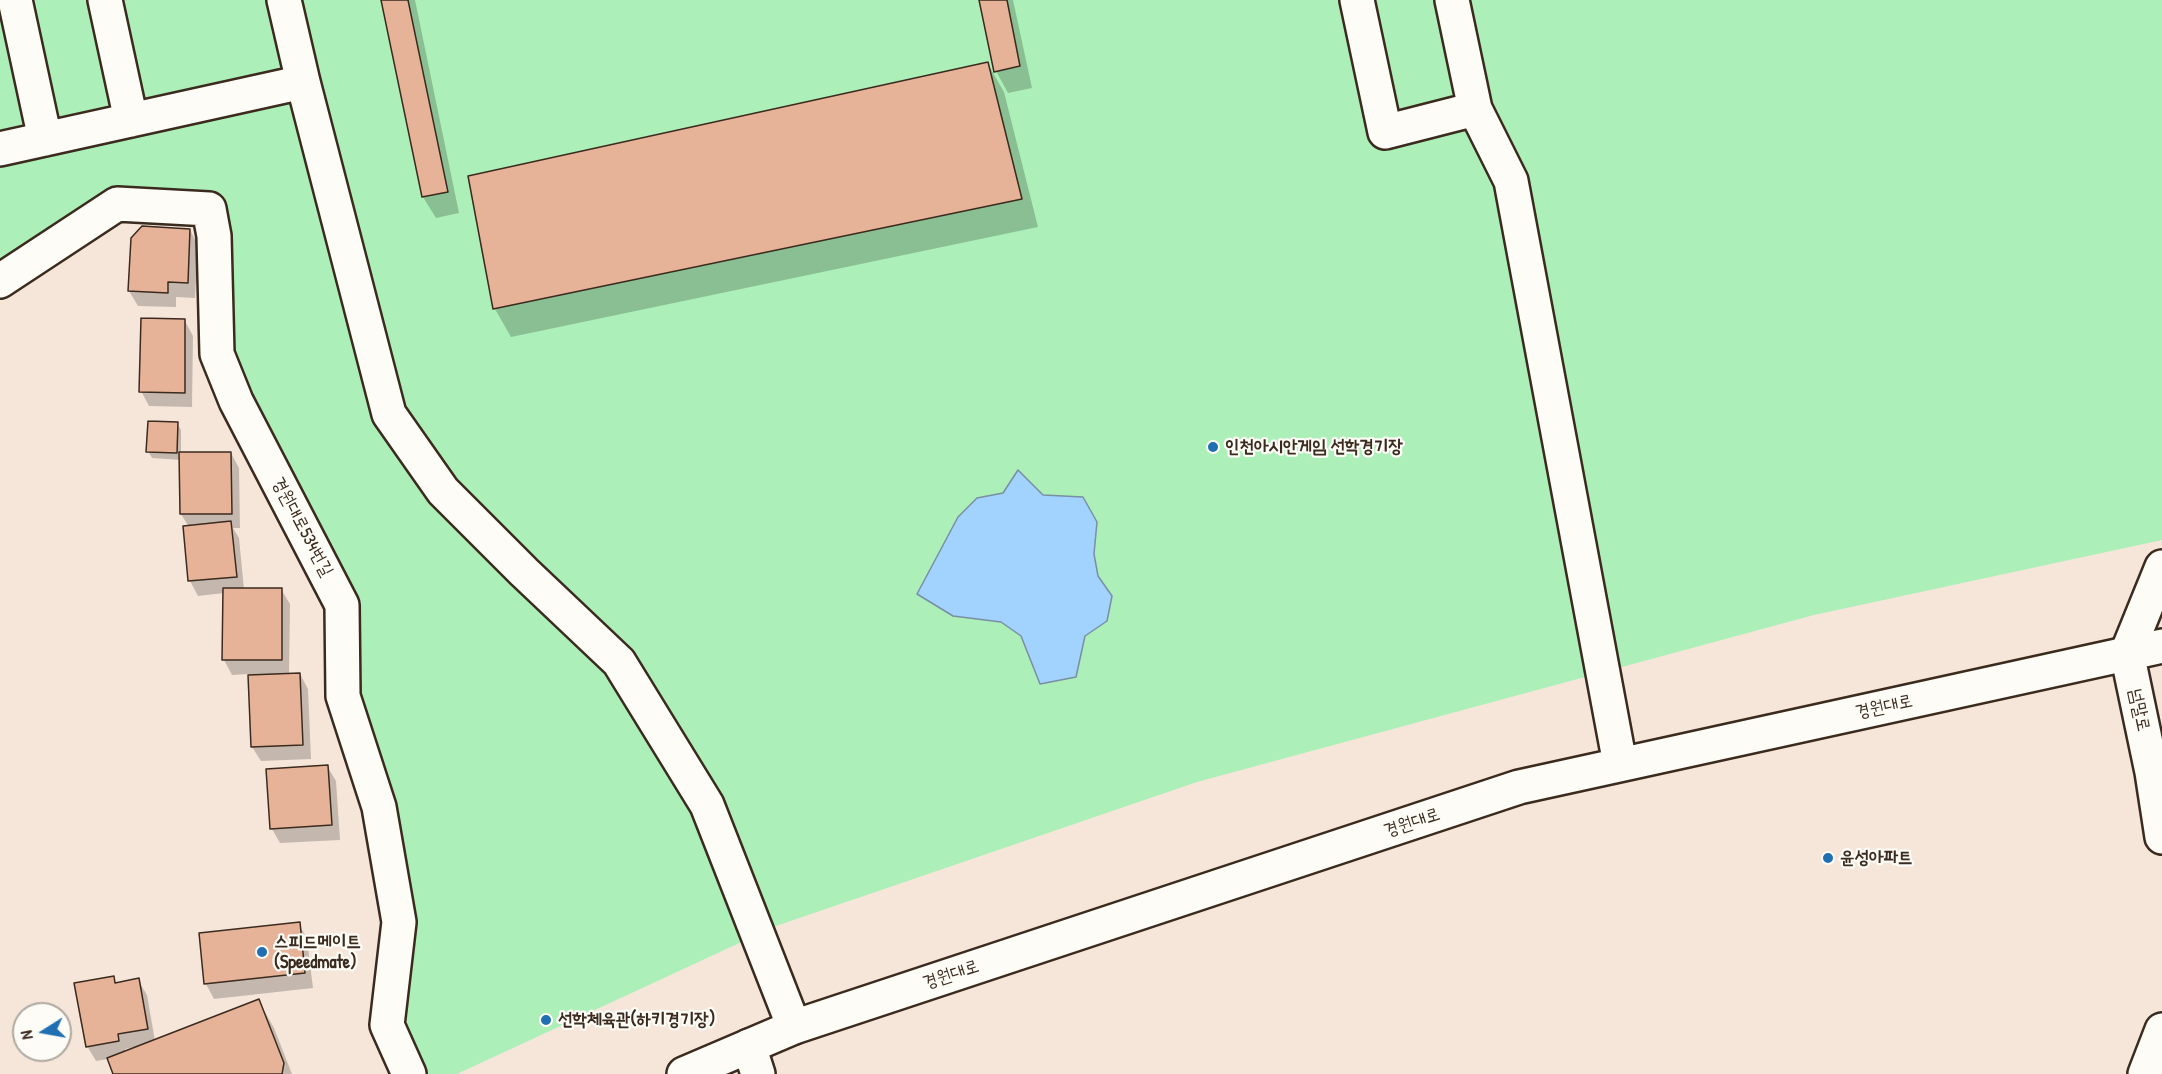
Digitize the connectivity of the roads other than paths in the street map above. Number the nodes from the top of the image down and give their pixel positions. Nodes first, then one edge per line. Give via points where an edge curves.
1 (15, 0) edge
2 (105, 0) edge
3 (284, 0) edge
4 (1357, 0) edge
5 (1452, 0) edge
6 (303, 82) junction
7 (1475, 109) junction
8 (131, 120) junction
9 (45, 139) junction
10 (0, 149) edge
11 (0, 280) edge
12 (2162, 567) edge
13 (2162, 646) edge
14 (2127, 654) junction
15 (1620, 764) junction
16 (2162, 837) edge
17 (794, 1027) junction
18 (2162, 1030) edge
19 (753, 1060) edge
20 (409, 1074) edge
21 (684, 1074) edge
22 (2145, 1074) edge

1 - 9 main road
2 - 8 main road
3 - 6 main road
4 - 7 main road via 1385,132
5 - 7 main road
6 - 8 main road
6 - 17 main road via 389,414 443,491 619,662 707,805
7 - 15 main road via 1511,181
8 - 9 main road
9 - 10 main road
11 - 20 main road, 경원대로534번길 via 117,204 208,209 214,236 217,354 236,401 342,605 343,696 379,807 399,922 387,1025
12 - 14 main road
13 - 14 main road, 경원대로
14 - 15 main road, 경원대로
14 - 16 main road, 넘말로
15 - 17 main road, 경원대로 via 1519,787
17 - 19 main road, 경원대로
18 - 22 main road
19 - 21 main road, 경원대로

